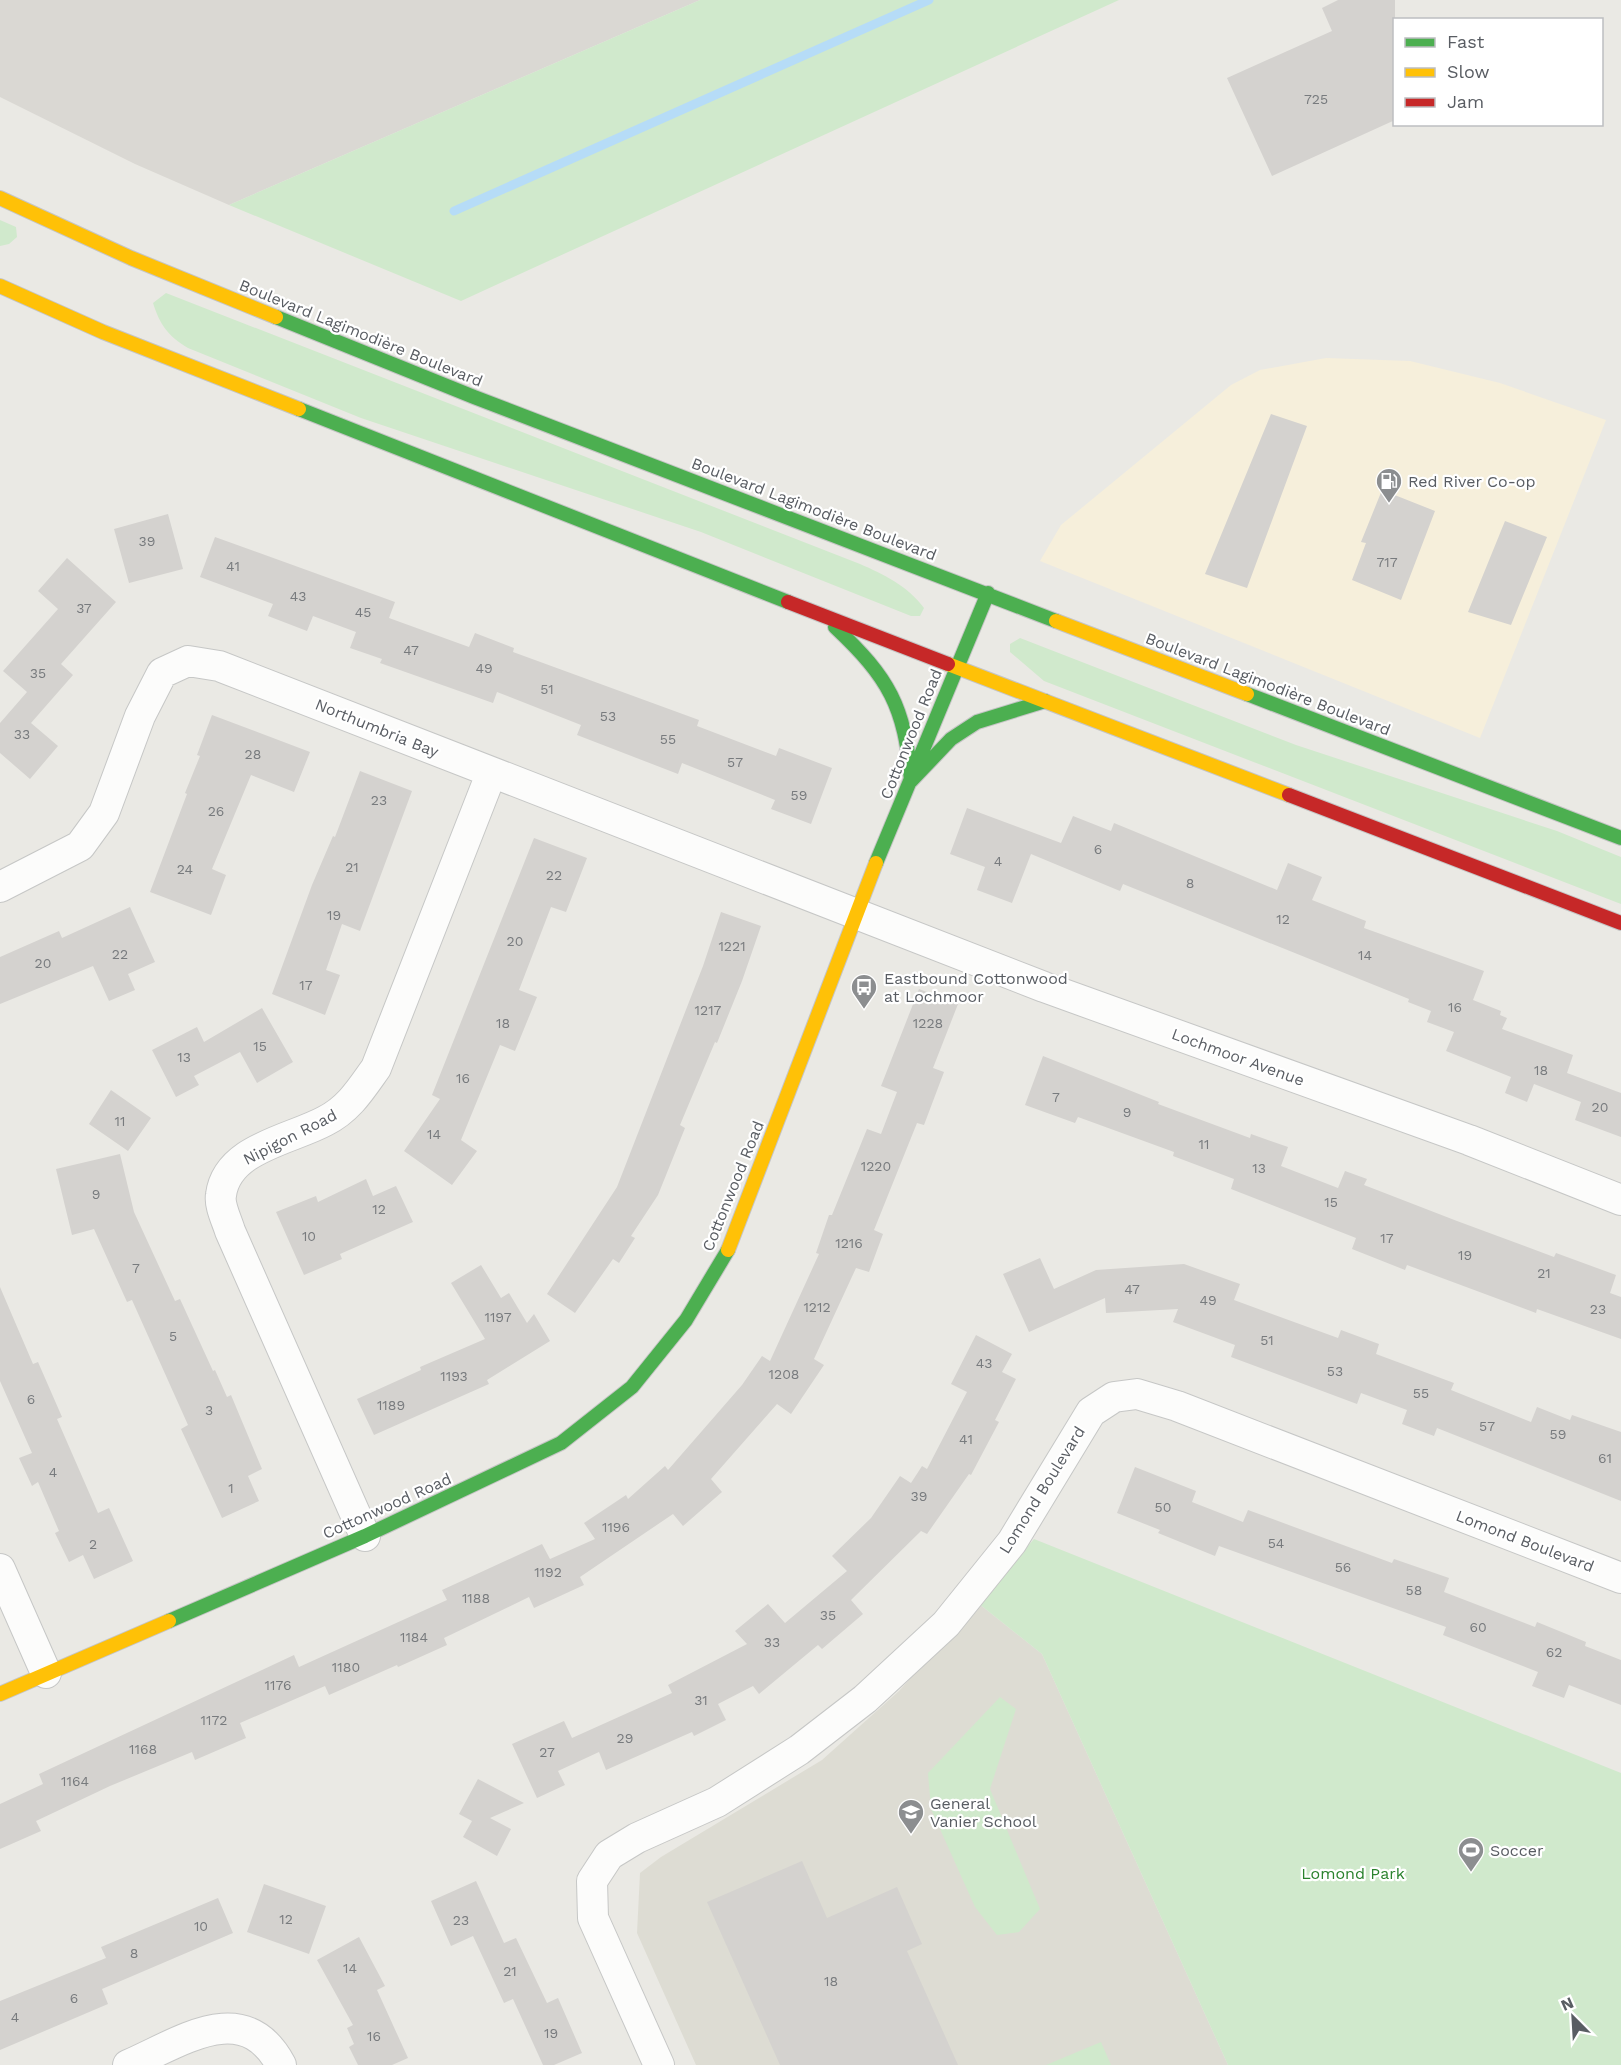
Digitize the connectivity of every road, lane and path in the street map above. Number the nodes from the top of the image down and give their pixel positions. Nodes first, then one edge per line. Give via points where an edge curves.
1 (0, 198) edge
2 (0, 286) edge
3 (988, 593) junction
4 (825, 617) junction
5 (957, 666) junction
6 (1045, 701) junction
7 (491, 774) junction
8 (911, 781) junction
9 (1621, 838) edge
10 (0, 887) edge
11 (856, 913) junction
12 (1621, 923) edge
13 (1621, 1200) edge
14 (365, 1536) junction
15 (0, 1569) edge
16 (1621, 1578) edge
17 (46, 1673) junction
18 (0, 1694) edge
19 (128, 2065) edge
20 (281, 2065) edge
21 (659, 2065) edge

1 - 3 main road, Boulevard Lagimodière Boulevard via 131,258 474,397
2 - 4 main road via 114,336
3 - 5 main road, Cottonwood Road
3 - 9 main road, Boulevard Lagimodière Boulevard
4 - 5 main road
4 - 8 main road via 888,683 907,743
5 - 6 main road
5 - 8 main road, Cottonwood Road
6 - 8 main road via 977,722 951,739
6 - 12 main road
7 - 10 street, Northumbria Bay via 219,666 188,661 162,673 140,716 104,813 80,846
7 - 11 street, Northumbria Bay
7 - 14 street, Nipigon Road via 376,1068 351,1104 327,1121 249,1155 228,1171 220,1197 230,1231
8 - 11 main road, Cottonwood Road
11 - 13 street, Lochmoor Avenue via 1044,987 1469,1140
11 - 14 main road, Cottonwood Road via 727,1252 686,1320 632,1387 561,1443
14 - 17 main road, Cottonwood Road
15 - 17 street
16 - 21 street, Lomond Boulevard via 1177,1406 1137,1394 1114,1397 1091,1412 1012,1542 946,1624 864,1699 799,1750 717,1802 609,1855 592,1881 593,1918
17 - 18 main road, Cottonwood Road
19 - 20 street via 207,2030 233,2026 262,2038

